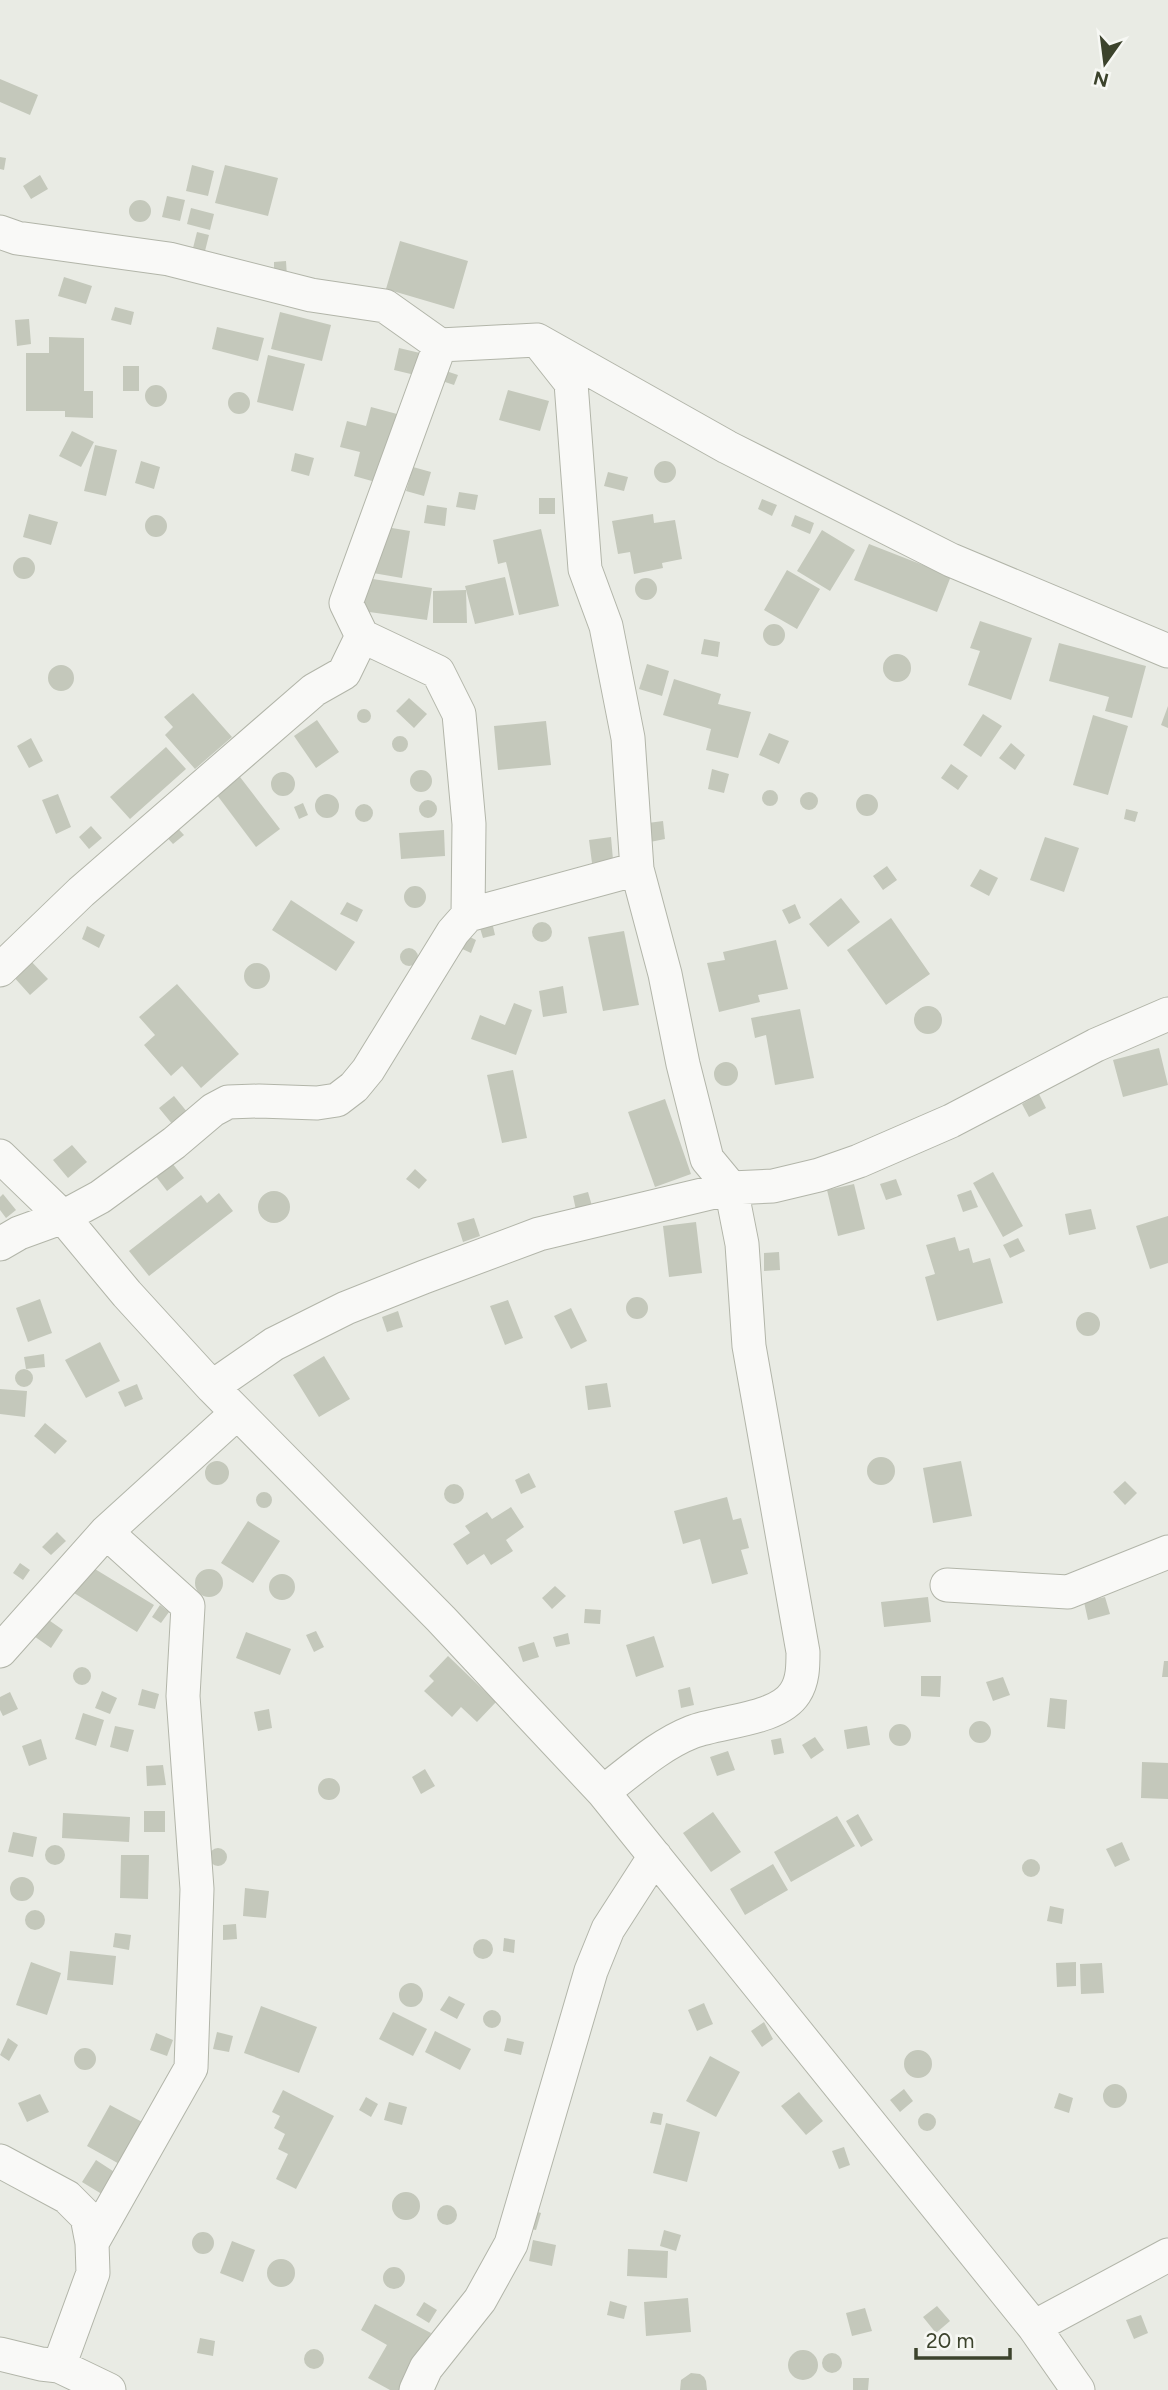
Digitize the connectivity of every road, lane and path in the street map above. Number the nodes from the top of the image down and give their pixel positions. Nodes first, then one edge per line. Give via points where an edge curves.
1 (0, 232) edge
2 (537, 340) junction
3 (440, 345) junction
4 (362, 636) junction
5 (1168, 651) edge
6 (637, 869) junction
7 (468, 915) junction
8 (0, 970) edge
9 (1168, 1014) edge
10 (0, 1156) edge
11 (731, 1188) junction
12 (63, 1217) junction
13 (0, 1244) edge
14 (212, 1387) junction
15 (236, 1413) junction
16 (106, 1532) junction
17 (1168, 1552) edge
18 (947, 1585) dead end
19 (0, 1651) edge
20 (603, 1792) junction
21 (655, 1856) junction
22 (0, 2161) edge
23 (92, 2243) junction
24 (1168, 2255) edge
25 (1034, 2328) junction
26 (0, 2354) edge
27 (59, 2366) junction
28 (109, 2390) edge
29 (416, 2390) edge
30 (1078, 2390) edge

1 - 3 street via 169,259 311,295 385,306
2 - 3 street
2 - 5 street via 727,447 951,560
2 - 6 street via 571,383 585,569 606,626 628,738
3 - 4 street via 346,603
4 - 7 street via 438,672 458,714 469,824
4 - 8 street via 344,673 313,690 81,892
6 - 7 street
6 - 11 street via 707,1159
7 - 12 street via 368,1070 337,1100 228,1102 100,1197
9 - 11 street via 859,1161 774,1186
10 - 12 street
11 - 14 street via 539,1234 424,1277 346,1308 274,1344
11 - 20 street via 742,1244 749,1346 803,1652 802,1676 786,1704 691,1732
12 - 13 street
12 - 14 street
14 - 15 street
15 - 16 street
15 - 20 street via 441,1619
16 - 19 street
16 - 23 street via 188,1606 183,1696 197,1889 191,2068
17 - 18 street via 1068,1592
20 - 21 street
21 - 25 street
21 - 29 street via 608,1929 591,1971 511,2244 480,2300 426,2368
22 - 23 street via 67,2197 87,2217
23 - 27 street via 93,2273
24 - 25 street
25 - 30 street
26 - 27 street
27 - 28 street

